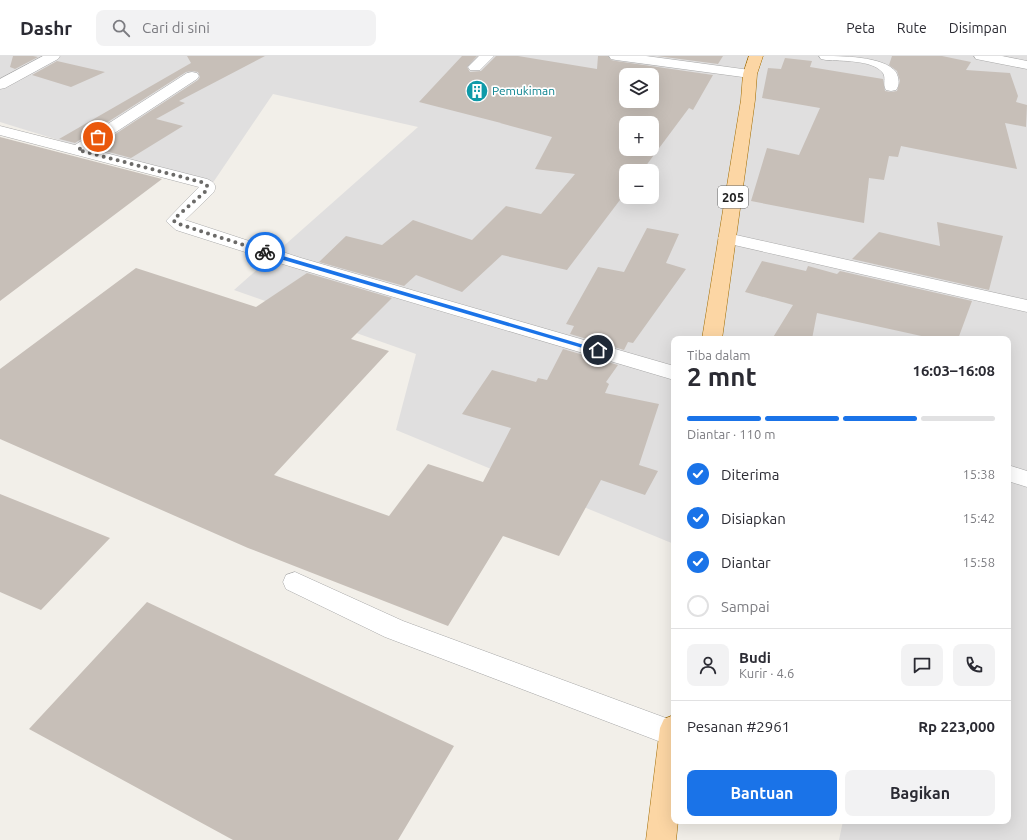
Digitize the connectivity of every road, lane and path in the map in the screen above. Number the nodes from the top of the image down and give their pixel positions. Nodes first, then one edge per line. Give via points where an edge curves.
1 (53, 56) edge
2 (487, 56) edge
3 (616, 56) edge
4 (756, 56) edge
5 (826, 56) edge
6 (984, 56) edge
7 (1027, 65) edge
8 (475, 66) dead end
9 (750, 74) junction
10 (192, 76) dead end
11 (0, 85) edge
12 (891, 87) dead end
13 (0, 130) edge
14 (78, 150) junction
15 (727, 238) junction
16 (1027, 306) edge
17 (712, 336) edge
18 (671, 371) edge
19 (1011, 474) edge
20 (1027, 479) edge
21 (295, 582) dead end
22 (671, 730) edge
23 (671, 756) edge
24 (661, 840) edge

1 - 11 street
2 - 8 street
3 - 9 street
4 - 9 main road, 205
5 - 12 street via 883,64 891,72
6 - 7 street
9 - 15 main road, 205
10 - 14 street
13 - 14 street
14 - 18 street via 207,185 207,190 175,218 174,221 182,226 295,262
15 - 16 street
15 - 17 main road, 205
19 - 20 street
21 - 22 street via 394,629
23 - 24 main road

